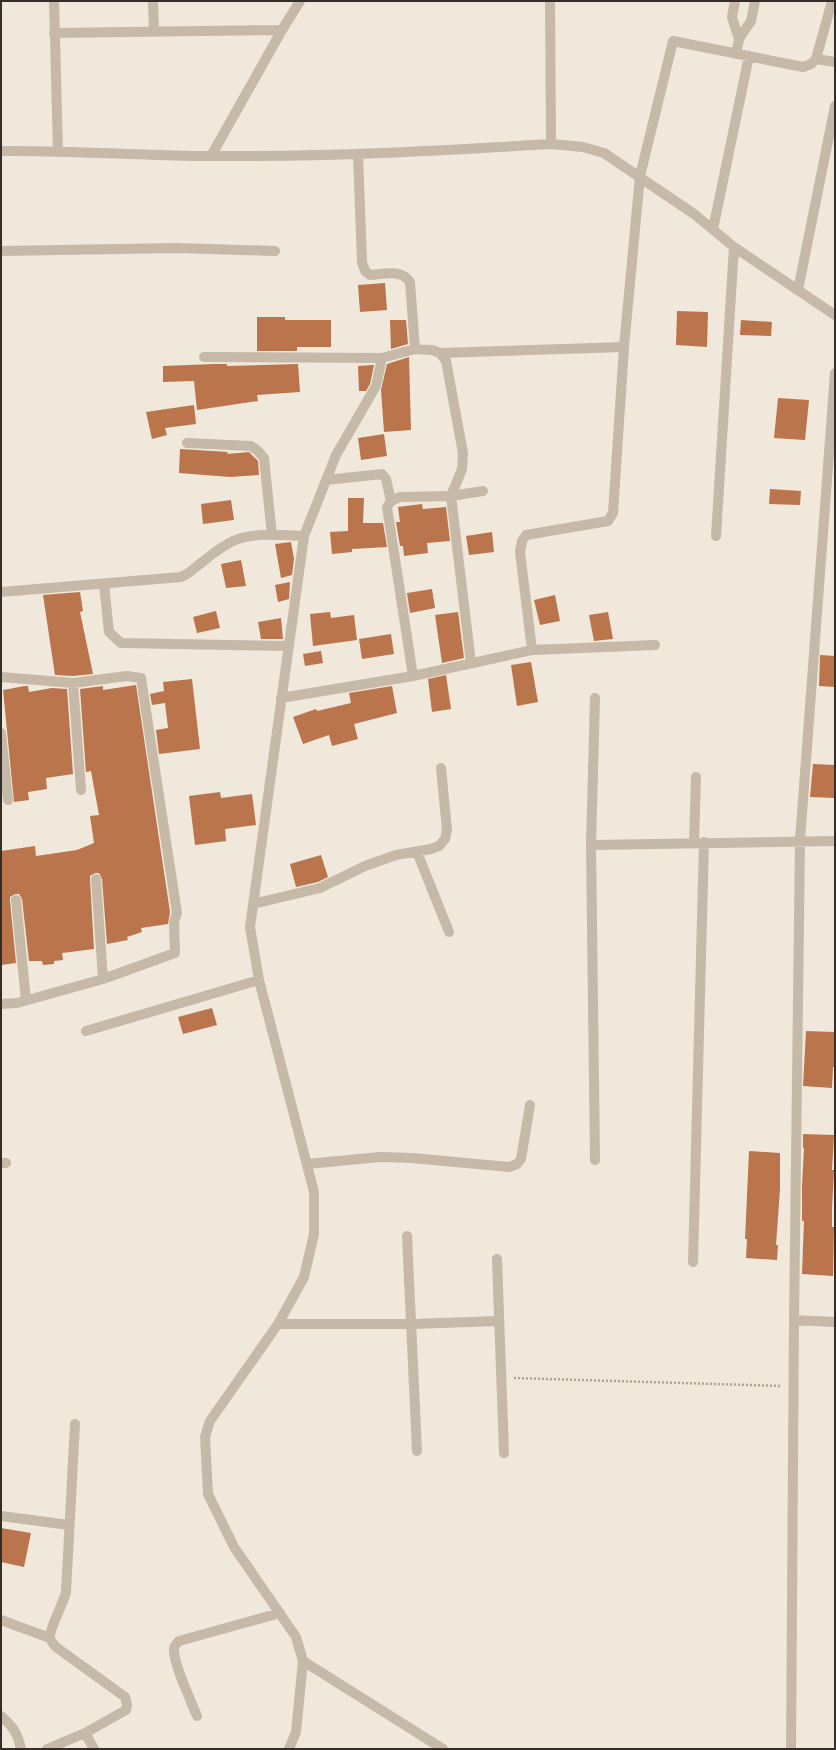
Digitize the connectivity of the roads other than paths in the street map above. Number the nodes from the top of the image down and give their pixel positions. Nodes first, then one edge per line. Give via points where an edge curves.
1 (54, 1) edge
2 (154, 1) edge
3 (300, 1) edge
4 (550, 1) edge
5 (735, 1) edge
6 (755, 1) edge
7 (832, 1) edge
8 (282, 30) junction
9 (154, 32) junction
10 (54, 33) junction
11 (739, 39) junction
12 (736, 54) junction
13 (749, 56) junction
14 (816, 59) junction
15 (835, 62) edge
16 (835, 106) edge
17 (551, 144) junction
18 (1, 151) edge
19 (58, 151) junction
20 (358, 155) junction
21 (211, 156) junction
22 (640, 176) junction
23 (713, 229) junction
24 (734, 247) junction
25 (1, 251) edge
26 (275, 251) dead end
27 (798, 290) junction
28 (835, 315) edge
29 (624, 347) junction
30 (415, 349) junction
31 (440, 353) junction
32 (204, 357) dead end
33 (382, 358) junction
34 (835, 373) edge
35 (187, 443) dead end
36 (326, 480) junction
37 (482, 491) dead end
38 (451, 496) junction
39 (391, 501) junction
40 (272, 535) junction
41 (304, 536) junction
42 (716, 536) dead end
43 (104, 584) junction
44 (1, 592) edge
45 (655, 645) dead end
46 (288, 646) junction
47 (532, 650) junction
48 (471, 663) junction
49 (413, 676) junction
50 (1, 677) edge
51 (73, 684) junction
52 (281, 698) junction
53 (595, 698) dead end
54 (1, 733) edge
55 (441, 768) dead end
56 (696, 777) dead end
57 (82, 790) dead end
58 (8, 800) dead end
59 (800, 840) junction
60 (835, 841) edge
61 (699, 843) junction
62 (591, 845) junction
63 (417, 852) junction
64 (96, 879) dead end
65 (16, 900) dead end
66 (253, 904) junction
67 (449, 932) dead end
68 (103, 979) junction
69 (259, 980) junction
70 (26, 1000) junction
71 (1, 1004) edge
72 (86, 1031) dead end
73 (530, 1105) dead end
74 (595, 1160) dead end
75 (307, 1164) junction
76 (407, 1236) dead end
77 (497, 1259) dead end
78 (693, 1262) dead end
79 (794, 1320) junction
80 (499, 1321) junction
81 (835, 1322) edge
82 (278, 1324) junction
83 (411, 1324) junction
84 (75, 1424) dead end
85 (417, 1451) dead end
86 (504, 1453) dead end
87 (1, 1516) edge
88 (69, 1525) junction
89 (280, 1613) junction
90 (1, 1620) edge
91 (50, 1638) junction
92 (303, 1661) junction
93 (1, 1716) edge
94 (197, 1716) dead end
95 (86, 1733) junction
96 (21, 1749) edge
97 (47, 1749) edge
98 (94, 1749) edge
99 (289, 1749) edge
100 (443, 1749) edge
101 (790, 1749) edge

1 - 10 street
2 - 9 street
3 - 8 street
4 - 17 street
5 - 11 street via 732,17
6 - 11 street via 751,20
7 - 14 street
8 - 9 street
8 - 21 street
9 - 10 street
10 - 19 street
11 - 12 street
12 - 13 street
12 - 22 street via 673,41
13 - 14 street via 803,67
13 - 23 street
14 - 15 street
16 - 27 street
17 - 20 street
17 - 22 street via 583,147 604,153
18 - 19 street
19 - 21 street
20 - 21 street
20 - 30 street via 362,262 365,271 370,275 399,274 406,276 410,282
22 - 23 street
22 - 29 street
23 - 24 street
24 - 27 street
24 - 42 street
25 - 26 street via 178,248
27 - 28 street
29 - 31 street
29 - 47 street via 613,513 608,521 526,535 522,541 520,552
30 - 31 street
30 - 33 street
31 - 38 street via 446,361 463,453 462,469
32 - 33 street
33 - 36 street via 372,396 341,445
34 - 59 street
35 - 40 street via 251,446 258,451 264,458
36 - 39 street via 382,474 386,479
36 - 41 street
37 - 38 street
38 - 39 street via 400,497
38 - 48 street
39 - 49 street via 387,508 387,516
40 - 41 street
40 - 43 street via 234,540 181,577
41 - 46 street
43 - 44 street
43 - 46 street via 109,632 121,643
45 - 47 street
46 - 52 street
47 - 48 street
48 - 49 street
49 - 52 street
50 - 51 street
51 - 57 street
51 - 68 street via 132,676 142,680 177,913 174,922 175,953
52 - 66 street
53 - 62 street
54 - 58 street
55 - 63 street via 447,830 445,839 439,846
56 - 61 street
59 - 60 street
59 - 61 street
59 - 79 street
61 - 62 street
61 - 78 street
62 - 74 street
63 - 66 street via 396,855 364,866 320,888
63 - 67 street
64 - 68 street
65 - 70 street
66 - 69 street via 250,927
68 - 70 street
69 - 72 street
69 - 75 street
70 - 71 street
73 - 75 street via 521,1159 517,1164 509,1166 380,1157
75 - 82 street via 314,1192 314,1234 304,1277
76 - 83 street
77 - 80 street
79 - 81 street
79 - 101 street
80 - 83 street
80 - 86 street
82 - 83 street
82 - 89 street via 210,1421 205,1437 208,1494 234,1547
83 - 85 street
84 - 88 street
87 - 88 street
88 - 91 street via 66,1592 50,1631
89 - 92 street via 296,1636
89 - 94 street via 179,1641 175,1645 176,1662
90 - 91 street
91 - 95 street via 56,1647 125,1697 126,1710
92 - 99 street via 296,1732
92 - 100 street
93 - 96 street via 17,1733
95 - 97 street
95 - 98 street

